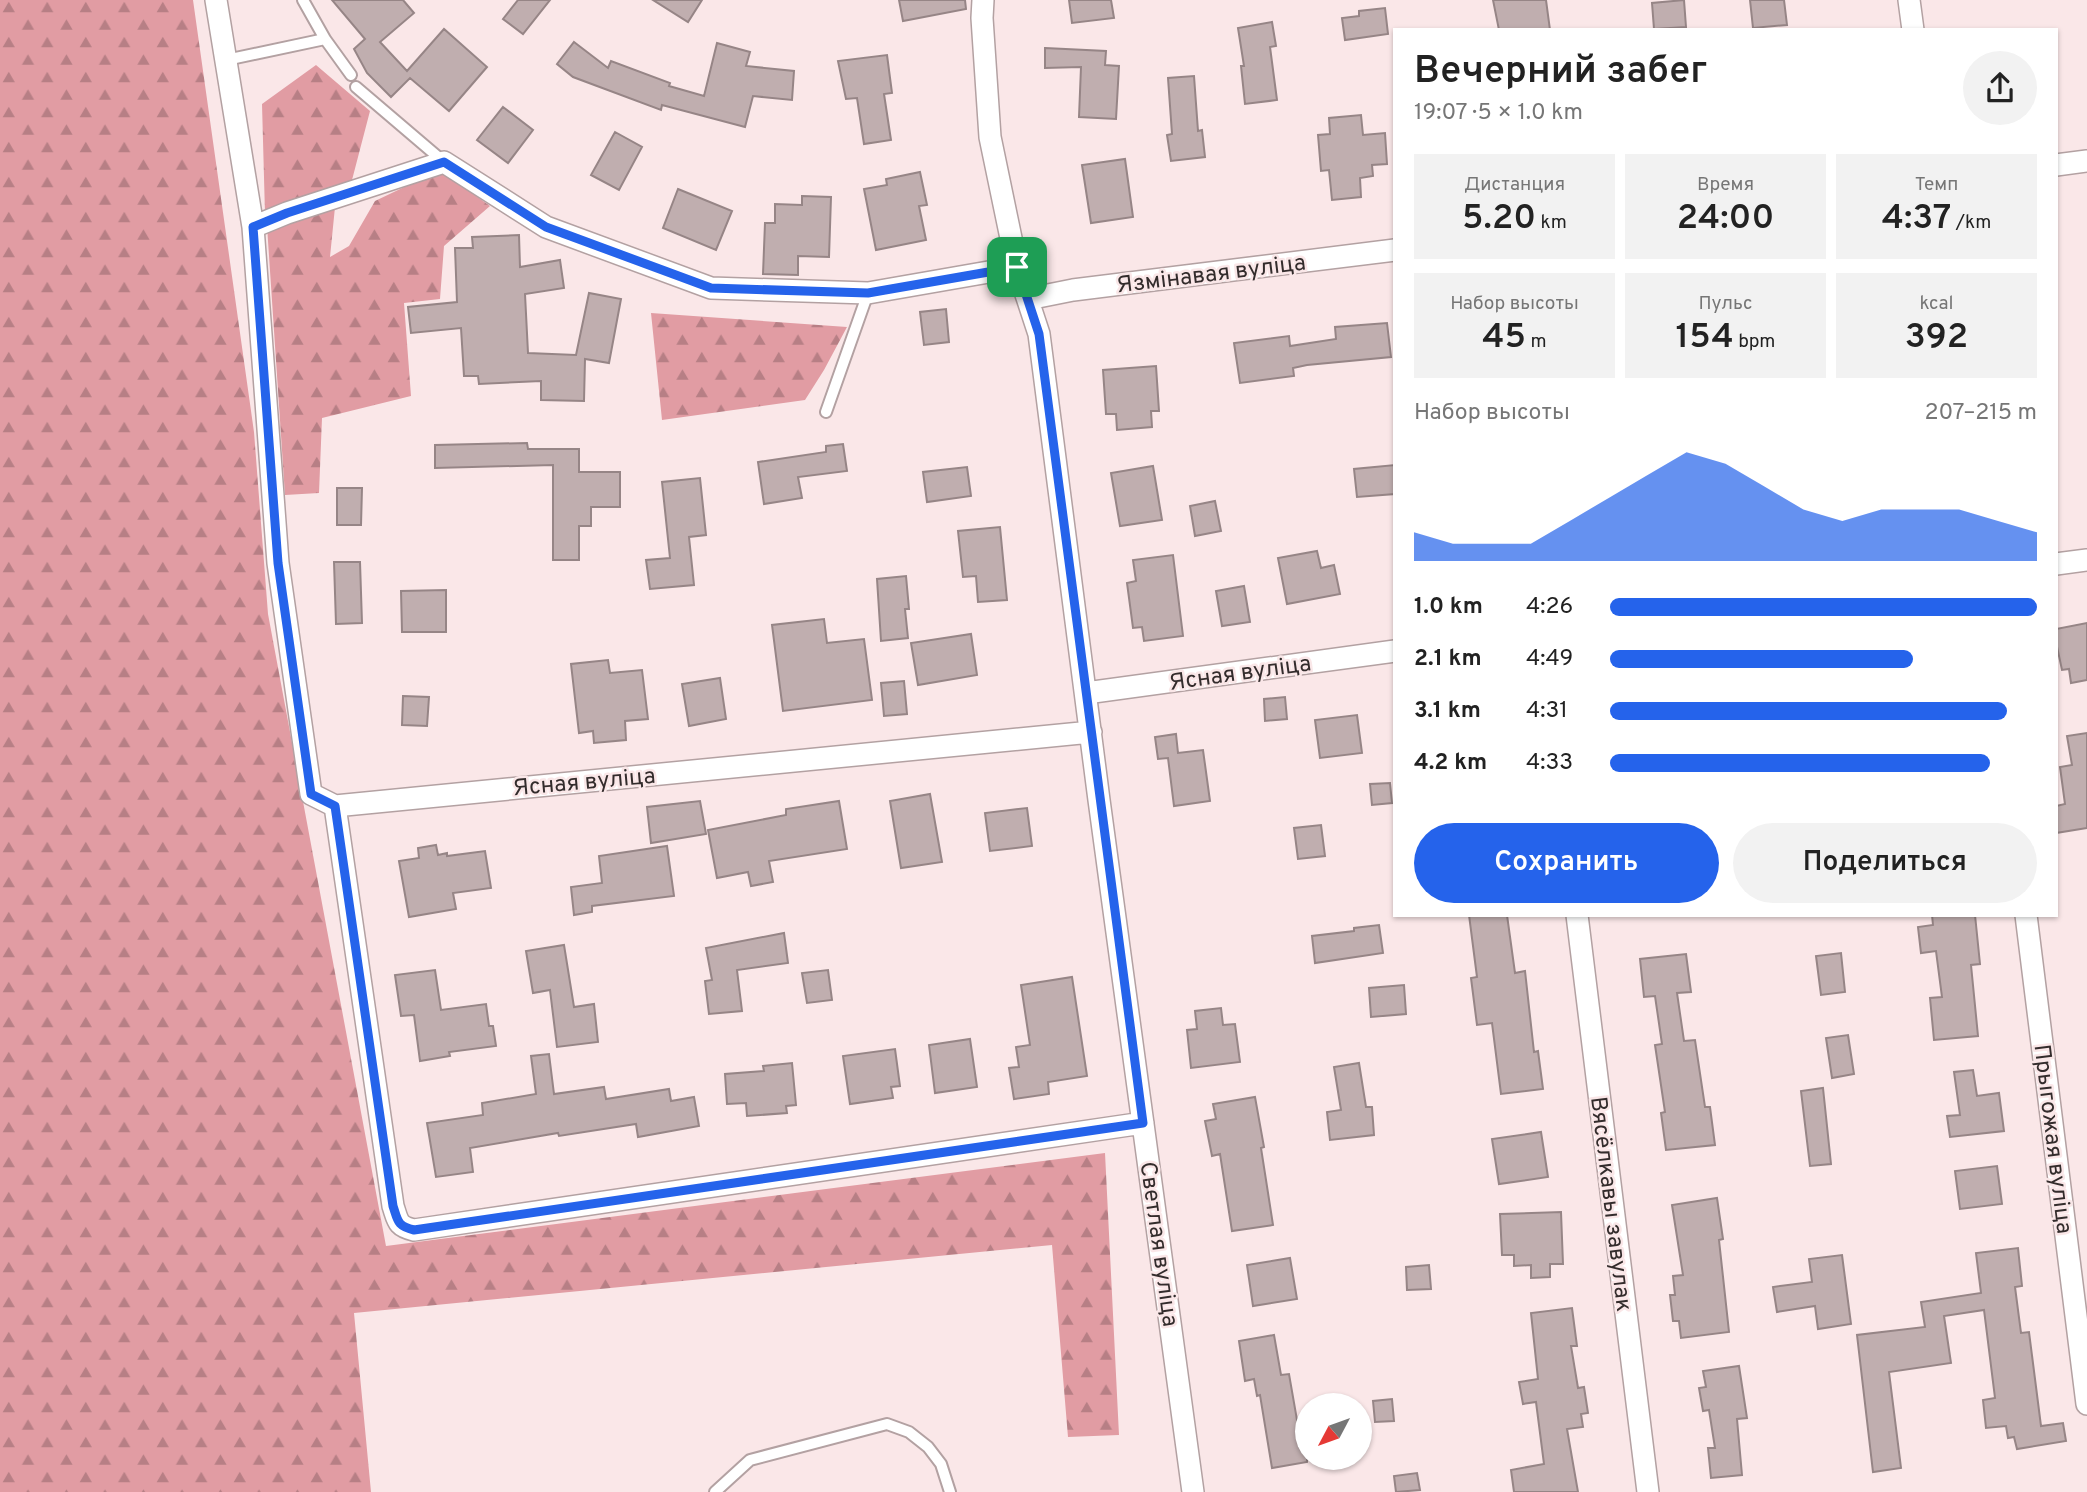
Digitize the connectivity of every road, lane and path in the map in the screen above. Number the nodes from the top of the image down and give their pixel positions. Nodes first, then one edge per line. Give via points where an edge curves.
1 (216, 0) edge
2 (303, 0) edge
3 (983, 0) edge
4 (1909, 0) edge
5 (1913, 28) edge
6 (325, 38) junction
7 (226, 61) junction
8 (351, 75) dead end
9 (356, 87) dead end
10 (2087, 161) edge
11 (444, 162) junction
12 (2058, 165) edge
13 (253, 227) junction
14 (1393, 250) edge
15 (1017, 267) junction
16 (868, 293) junction
17 (1028, 299) junction
18 (826, 412) dead end
19 (2087, 559) edge
20 (2058, 564) edge
21 (1393, 650) edge
22 (1086, 693) junction
23 (1091, 732) junction
24 (335, 806) junction
25 (1577, 917) edge
26 (2026, 917) edge
27 (1143, 1123) junction
28 (2087, 1404) edge
29 (715, 1492) edge
30 (950, 1492) edge
31 (1194, 1492) edge
32 (1647, 1492) edge

1 - 7 street
2 - 6 lane
3 - 15 street, Светлая вуліца via 990,137
4 - 5 street
6 - 7 lane
6 - 8 lane
7 - 13 street
9 - 11 lane
10 - 12 street
11 - 13 street
11 - 16 street via 546,227 711,288
13 - 24 street via 278,563 311,794
14 - 17 street, Язмінавая вуліца
15 - 16 street
15 - 17 street, Светлая вуліца
16 - 18 lane
17 - 22 street, Светлая вуліца via 1039,334
19 - 20 street
21 - 22 street, Ясная вуліца
22 - 23 street, Светлая вуліца
23 - 24 street, Ясная вуліца
23 - 27 street, Светлая вуліца
24 - 27 street via 393,1206 404,1227 414,1230
25 - 32 street, Вясёлкавы завулак
26 - 28 street, Прыгожая вуліца
27 - 31 street, Светлая вуліца
29 - 30 lane via 750,1460 887,1424 909,1432 928,1447 941,1464

